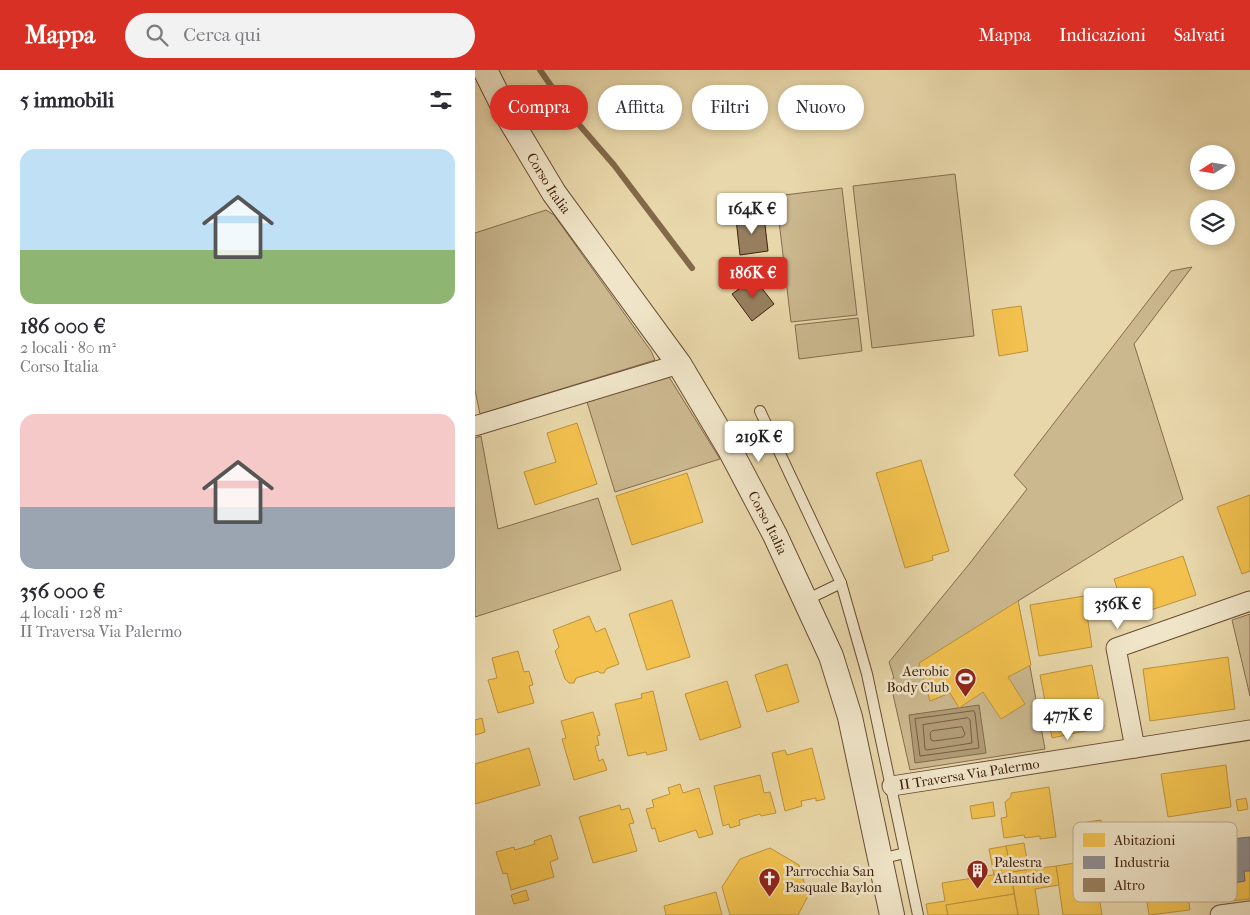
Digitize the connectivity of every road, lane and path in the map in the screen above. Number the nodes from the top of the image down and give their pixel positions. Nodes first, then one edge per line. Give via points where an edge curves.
1 (485, 70) edge
2 (679, 364) junction
3 (760, 411) dead end
4 (475, 426) edge
5 (841, 584) junction
6 (806, 600) junction
7 (1250, 601) edge
8 (1250, 730) edge
9 (1135, 748) junction
10 (892, 786) junction
11 (905, 854) junction
12 (880, 859) junction
13 (1250, 911) edge
14 (892, 915) edge
15 (918, 915) edge
16 (1220, 915) edge

1 - 2 street, Corso Italia via 509,118 554,193
2 - 4 street
2 - 6 street, Corso Italia via 729,448
3 - 5 lane
5 - 6 lane
5 - 10 lane via 867,674
6 - 12 street, Corso Italia via 831,656 850,717
7 - 9 street via 1116,648
8 - 9 street, II Traversa Via Palermo
9 - 10 street, II Traversa Via Palermo
10 - 11 lane
11 - 12 lane
11 - 15 lane
12 - 14 street, Corso Italia
13 - 16 street

